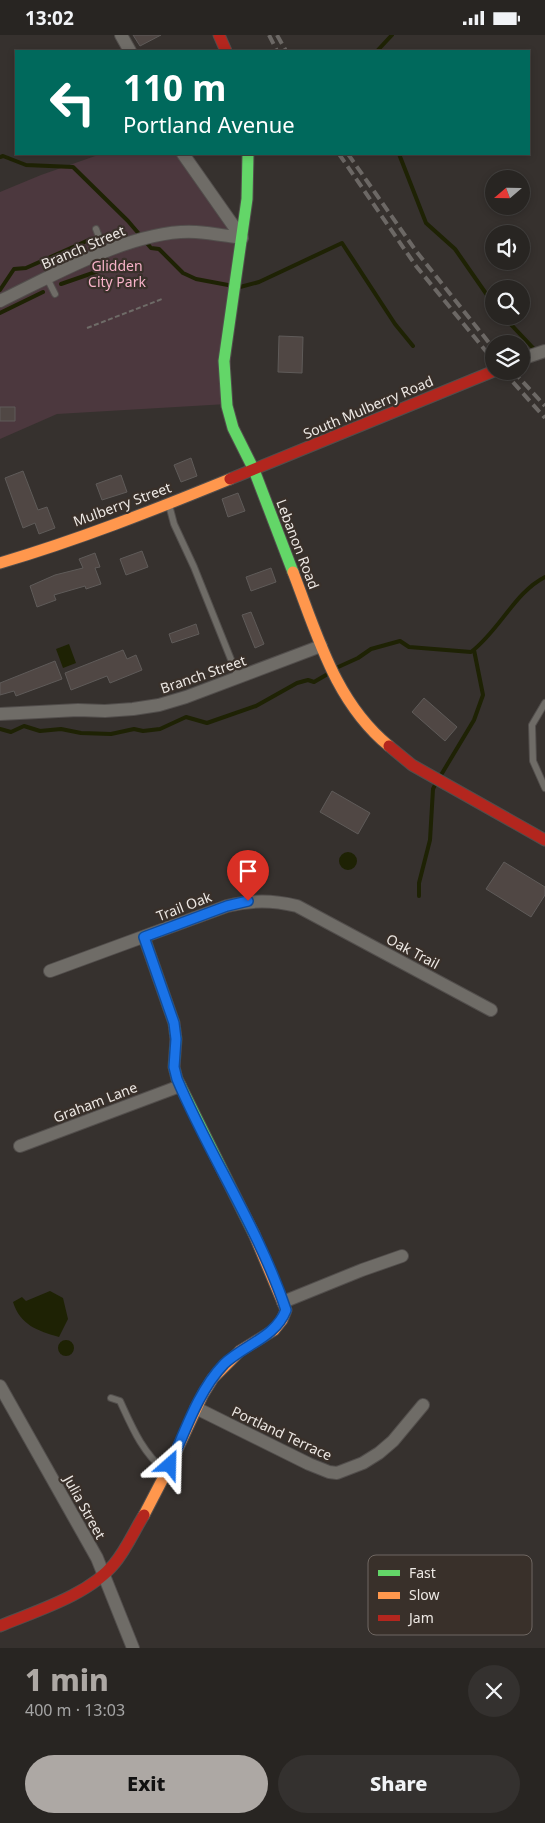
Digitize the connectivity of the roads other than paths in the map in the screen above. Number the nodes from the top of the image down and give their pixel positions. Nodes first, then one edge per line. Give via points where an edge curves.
1 (121, 35) edge
2 (219, 35) edge
3 (129, 50) edge
4 (226, 50) edge
5 (184, 155) edge
6 (248, 155) edge
7 (96, 229) dead end
8 (242, 238) junction
9 (105, 252) junction
10 (47, 278) junction
11 (55, 294) dead end
12 (0, 301) edge
13 (545, 351) edge
14 (530, 356) edge
15 (485, 375) edge
16 (254, 470) junction
17 (169, 504) junction
18 (0, 563) edge
19 (321, 646) junction
20 (238, 677) junction
21 (545, 703) edge
22 (0, 714) edge
23 (545, 788) edge
24 (545, 839) edge
25 (321, 919) joint
26 (144, 937) junction
27 (50, 971) dead end
28 (491, 1009) dead end
29 (180, 1086) junction
30 (20, 1146) dead end
31 (402, 1256) dead end
32 (283, 1302) junction
33 (0, 1386) edge
34 (111, 1398) dead end
35 (423, 1405) dead end
36 (196, 1408) junction
37 (166, 1472) junction
38 (104, 1575) junction
39 (0, 1626) edge
40 (133, 1648) edge

1 - 3 street
2 - 4 street
5 - 8 street
6 - 8 street, Lebanon Road
7 - 9 lane
8 - 9 street, Branch Street via 195,232 172,233 145,238
8 - 16 street, Lebanon Road via 226,341 225,383 233,428
9 - 10 street, Branch Street
10 - 11 lane
10 - 12 street, Branch Street
13 - 14 street
15 - 16 street, South Mulberry Road
16 - 17 street, Mulberry Street
16 - 19 street, Lebanon Road
17 - 18 street, Mulberry Street
17 - 20 lane via 174,524
19 - 20 street, Branch Street
19 - 24 street, Lebanon Road via 350,704 373,733 392,750 412,765
20 - 22 street, Branch Street via 186,697 132,709
21 - 23 lane via 532,725 533,761
25 - 26 street, Trail Oak via 297,906 265,900 248,901
25 - 28 street, Oak Trail
26 - 27 street
26 - 29 street via 174,1023 174,1067
29 - 30 street, Graham Lane
29 - 32 street via 230,1185
31 - 32 street
32 - 36 street via 286,1310 282,1320 268,1335 240,1351 224,1365
33 - 38 street, Julia Street
34 - 37 lane via 120,1401 140,1443
35 - 36 street, Portland Terrace via 379,1453 337,1473 309,1464
36 - 37 street
37 - 38 street via 115,1563
38 - 39 street via 73,1595
38 - 40 street, Julia Street

